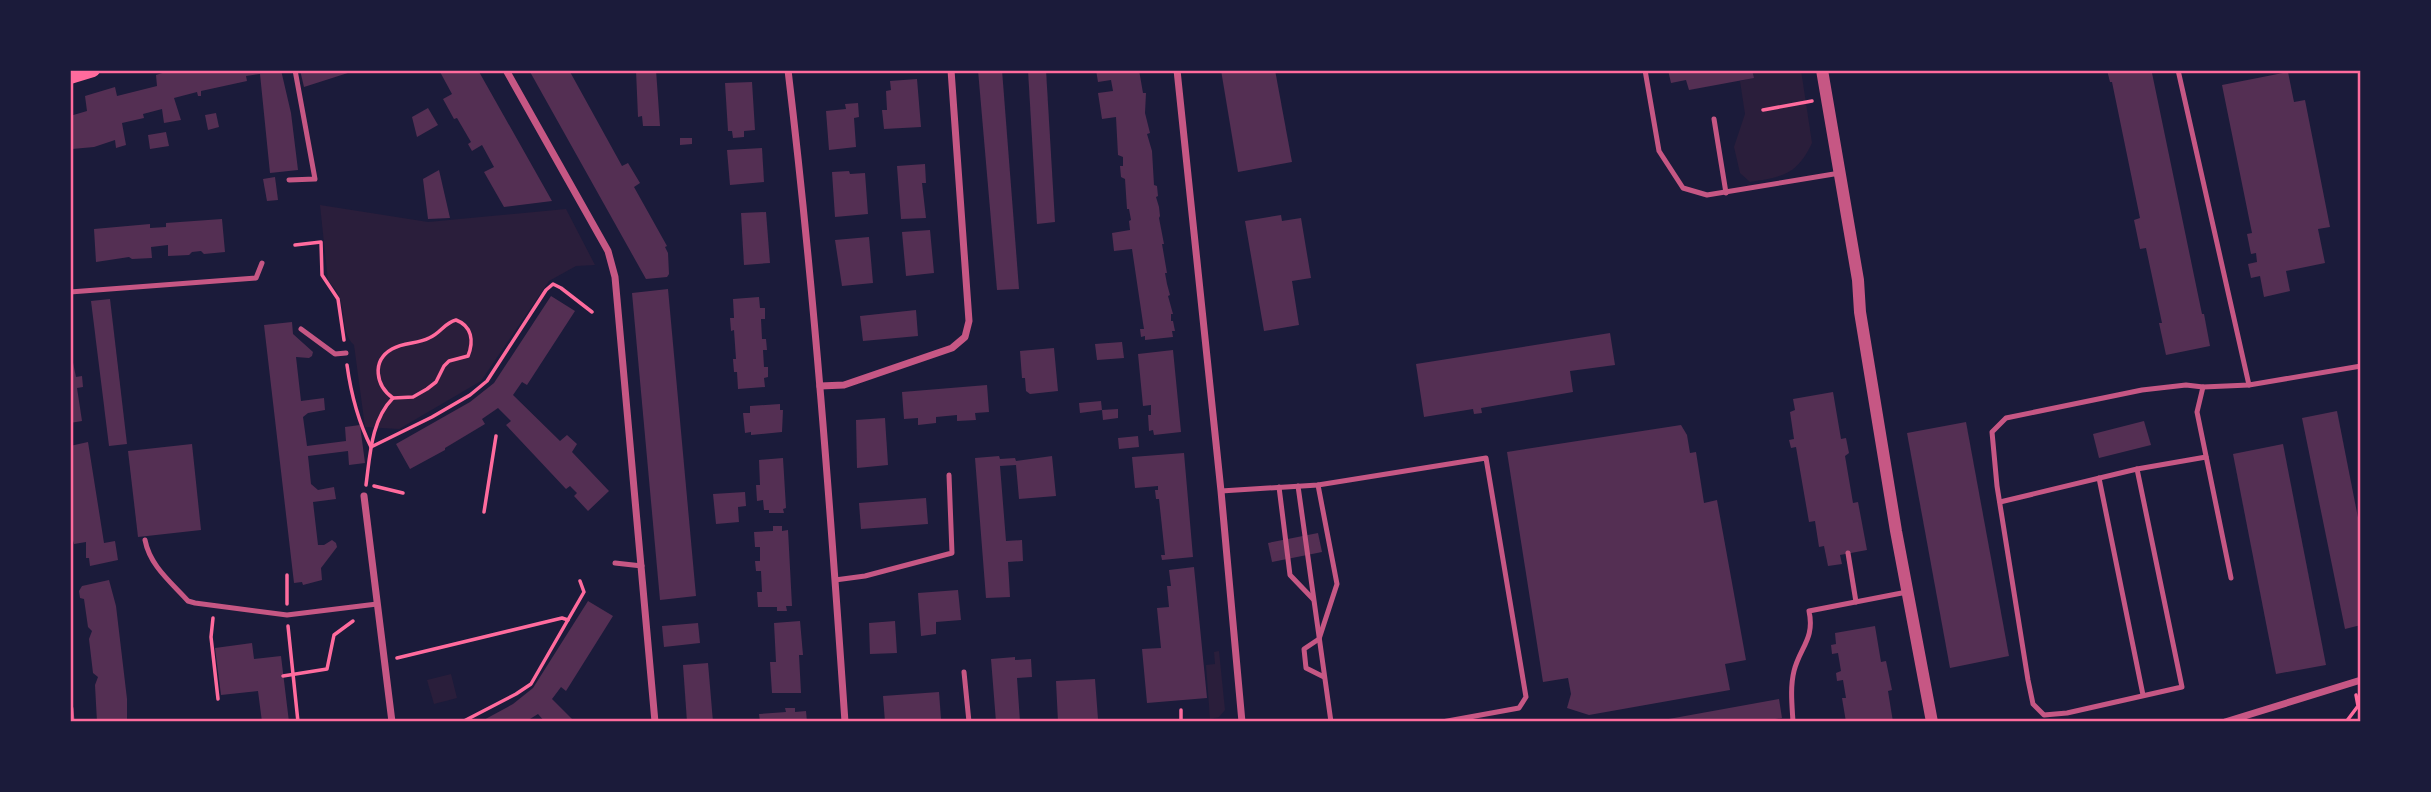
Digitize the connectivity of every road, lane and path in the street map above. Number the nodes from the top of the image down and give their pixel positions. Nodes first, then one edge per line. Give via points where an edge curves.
1 (93, 70) edge
2 (295, 70) edge
3 (506, 70) edge
4 (788, 70) edge
5 (951, 70) edge
6 (1177, 70) edge
7 (1645, 70) edge
8 (1822, 70) edge
9 (2178, 70) edge
10 (70, 77) edge
11 (1827, 98) junction
12 (1763, 110) dead end
13 (1714, 119) dead end
14 (1840, 173) junction
15 (289, 180) dead end
16 (1726, 193) junction
17 (295, 245) dead end
18 (262, 264) dead end
19 (70, 292) edge
20 (592, 312) dead end
21 (301, 329) dead end
22 (346, 353) junction
23 (2361, 366) edge
24 (2249, 385) junction
25 (820, 386) junction
26 (2203, 387) junction
27 (393, 398) junction
28 (496, 436) dead end
29 (371, 447) junction
30 (2206, 457) junction
31 (2137, 469) junction
32 (949, 475) dead end
33 (2099, 478) junction
34 (366, 484) junction
35 (1318, 485) junction
36 (1298, 486) junction
37 (1279, 487) junction
38 (1221, 491) junction
39 (403, 493) dead end
40 (364, 496) joint
41 (2000, 502) junction
42 (484, 512) dead end
43 (145, 540) dead end
44 (1848, 553) dead end
45 (615, 563) dead end
46 (642, 566) junction
47 (287, 575) dead end
48 (2231, 578) dead end
49 (835, 580) junction
50 (580, 581) dead end
51 (1907, 592) junction
52 (1313, 599) junction
53 (1856, 602) junction
54 (377, 604) junction
55 (215, 606) junction
56 (287, 615) junction
57 (568, 620) junction
58 (1319, 639) junction
59 (385, 661) junction
60 (964, 672) dead end
61 (292, 675) junction
62 (283, 676) dead end
63 (1324, 677) junction
64 (2357, 681) edge
65 (2143, 695) junction
66 (218, 699) dead end
67 (70, 709) edge
68 (1181, 710) dead end
69 (71, 722) edge
70 (298, 722) edge
71 (392, 722) edge
72 (462, 722) edge
73 (655, 722) edge
74 (845, 722) edge
75 (968, 722) edge
76 (1181, 722) edge
77 (1242, 722) edge
78 (1331, 722) edge
79 (1442, 722) edge
80 (1793, 722) edge
81 (1932, 722) edge
82 (2225, 722) edge
83 (2346, 722) edge

1 - 10 main road
2 - 15 lane via 315,179
3 - 46 street via 612,265
4 - 25 street
5 - 25 street via 969,321 965,337 952,348 844,385
6 - 38 street
7 - 16 lane via 1659,151 1682,188 1707,195
8 - 11 street
9 - 24 lane
11 - 12 path
11 - 14 street
13 - 16 lane
14 - 16 lane
14 - 51 street
17 - 22 path via 321,242 322,275 338,299
18 - 19 lane via 256,278
20 - 29 path via 553,284 487,381 432,417
21 - 22 lane via 335,354
22 - 29 path via 352,401
23 - 24 lane
24 - 26 lane
25 - 49 street
26 - 30 lane via 2197,412
26 - 41 lane via 2142,390 2006,418 1992,432
27 - 27 path via 413,397 428,389 449,361 468,356 471,334 463,323 446,323 429,338 391,349 384,356 377,374 379,385
27 - 29 path via 381,415
28 - 42 path
29 - 34 path
30 - 31 lane
30 - 48 lane
31 - 33 lane
31 - 65 lane via 2182,687
32 - 49 lane via 952,553
33 - 41 lane
33 - 65 lane
34 - 39 path
34 - 40 path
35 - 36 lane
35 - 58 lane via 1337,584
35 - 79 lane via 1486,458 1526,696 1519,708
36 - 37 lane
36 - 52 lane
37 - 38 lane
37 - 52 lane via 1290,575
38 - 77 street
40 - 54 street
41 - 65 lane via 2033,704 2044,715
43 - 55 lane via 153,563 188,600
44 - 53 lane
45 - 46 lane
46 - 73 street
47 - 56 path
49 - 74 street
50 - 57 path via 584,592
51 - 53 lane
51 - 81 street
52 - 58 lane
53 - 80 lane via 1808,611 1809,638 1792,680
54 - 56 lane
54 - 59 street
54 - 61 path via 334,635 327,669
55 - 56 lane
55 - 66 path via 211,637
56 - 61 path
57 - 59 path
57 - 72 path via 531,684
58 - 63 lane
58 - 63 lane via 1304,649 1306,667
59 - 71 street
60 - 75 lane
61 - 62 path
61 - 70 path
63 - 78 lane
64 - 82 street
64 - 83 path via 2358,706
67 - 69 street
68 - 76 path

